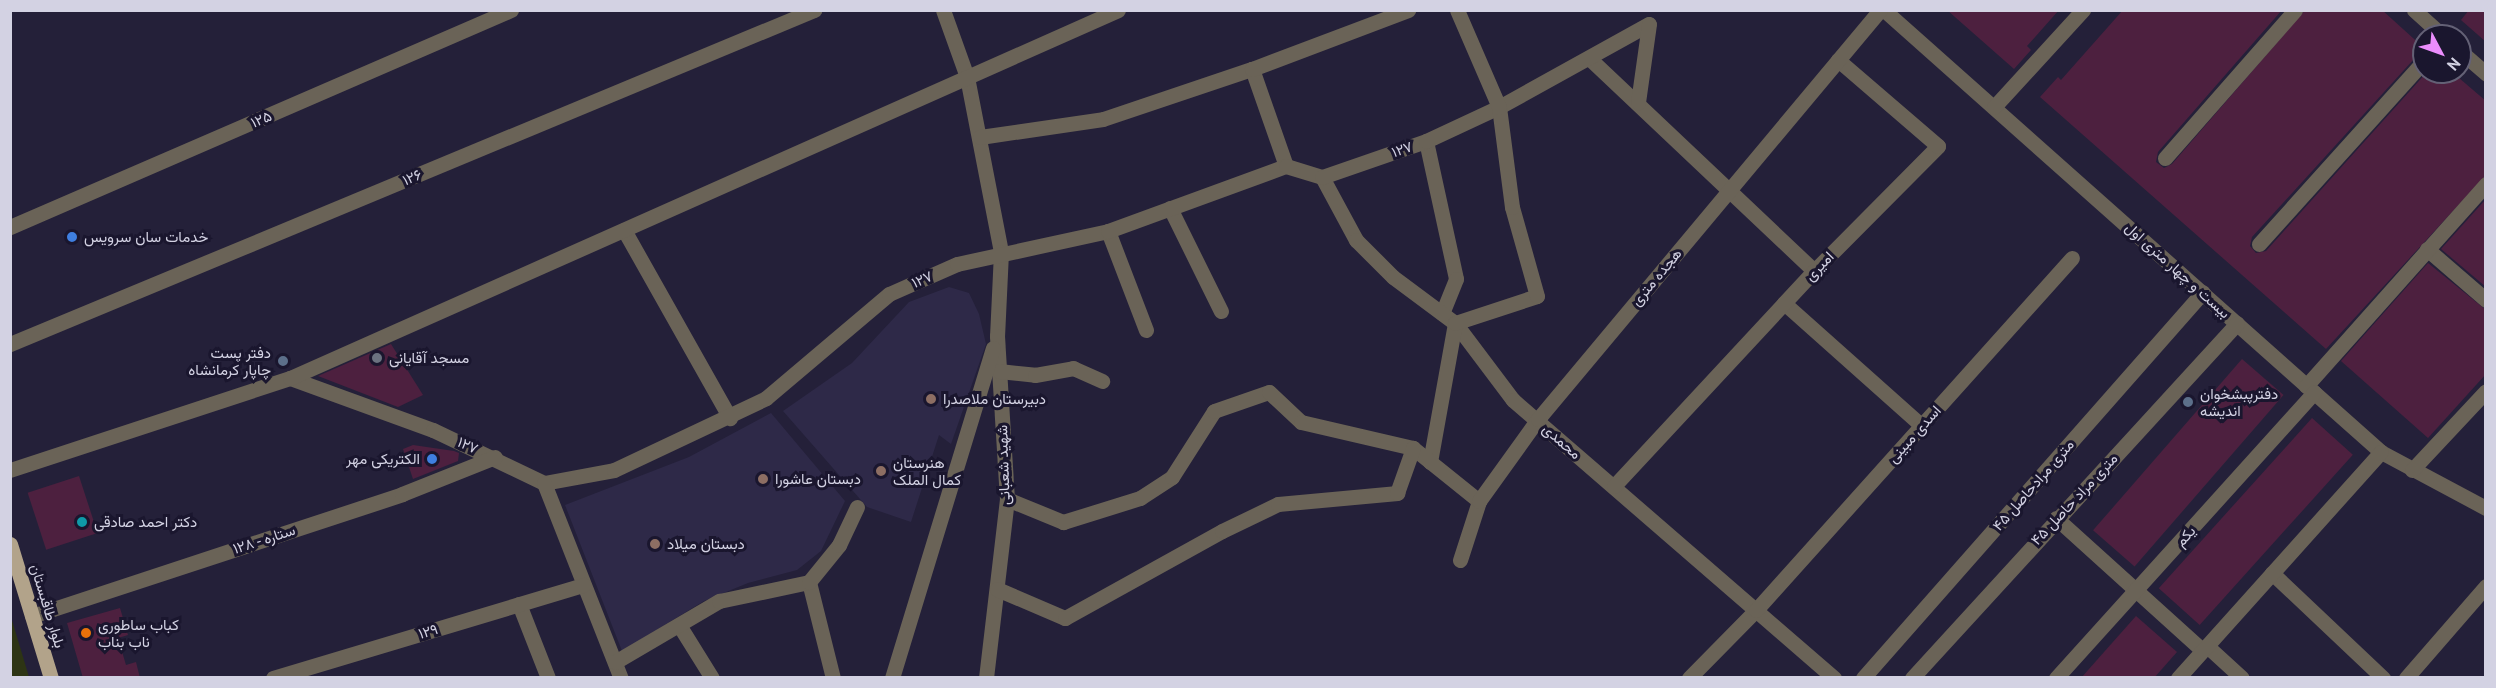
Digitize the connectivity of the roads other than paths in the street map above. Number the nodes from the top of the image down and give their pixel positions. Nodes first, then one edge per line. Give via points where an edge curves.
1 (511, 10) edge
2 (814, 10) edge
3 (943, 10) edge
4 (1118, 10) edge
5 (1408, 10) edge
6 (1457, 10) edge
7 (1882, 10) edge
8 (2083, 10) edge
9 (2295, 10) edge
10 (2414, 10) edge
11 (2438, 10) edge
12 (1647, 17) edge
13 (2427, 22) junction
14 (2429, 24) edge
15 (1590, 58) junction
16 (1838, 60) junction
17 (2472, 62) edge
18 (1252, 69) junction
19 (2412, 74) edge
20 (2486, 74) edge
21 (968, 77) junction
22 (1638, 102) junction
23 (1499, 107) junction
24 (1994, 107) junction
25 (980, 137) junction
26 (1426, 141) junction
27 (2165, 158) dead end
28 (1286, 166) junction
29 (1322, 177) junction
30 (2486, 184) edge
31 (1726, 192) junction
32 (1170, 208) junction
33 (10, 226) edge
34 (624, 230) junction
35 (1108, 231) junction
36 (2259, 244) dead end
37 (2427, 249) junction
38 (1001, 252) junction
39 (2072, 258) dead end
40 (1814, 271) junction
41 (2203, 292) junction
42 (2486, 300) edge
43 (1784, 303) junction
44 (1221, 311) dead end
45 (1442, 313) junction
46 (1455, 323) junction
47 (2237, 323) junction
48 (1146, 330) dead end
49 (997, 336) junction
50 (10, 345) edge
51 (999, 371) junction
52 (290, 378) junction
53 (1102, 381) dead end
54 (2310, 389) junction
55 (2486, 391) edge
56 (730, 418) junction
57 (1538, 419) junction
58 (1921, 425) junction
59 (1413, 448) junction
60 (2381, 452) junction
61 (495, 457) junction
62 (1430, 462) junction
63 (10, 470) edge
64 (2412, 470) junction
65 (544, 483) junction
66 (1614, 486) junction
67 (1006, 499) junction
68 (1479, 501) junction
69 (857, 507) dead end
70 (2486, 508) edge
71 (2056, 518) junction
72 (10, 544) edge
73 (1460, 560) dead end
74 (2272, 573) junction
75 (809, 582) junction
76 (583, 585) junction
77 (2486, 586) edge
78 (997, 589) junction
79 (2136, 590) junction
80 (519, 604) junction
81 (1756, 610) junction
82 (32, 616) junction
83 (679, 625) junction
84 (2204, 648) junction
85 (615, 662) junction
86 (835, 677) edge
87 (51, 678) edge
88 (273, 678) edge
89 (548, 678) edge
90 (621, 678) edge
91 (712, 678) edge
92 (892, 678) edge
93 (986, 678) edge
94 (1689, 678) edge
95 (1834, 678) edge
96 (1863, 678) edge
97 (1912, 678) edge
98 (2056, 678) edge
99 (2178, 678) edge
100 (2241, 678) edge
101 (2383, 678) edge
102 (2406, 678) edge

1 - 33 street, ۱۲۵
2 - 50 street, ۱۲۶
3 - 21 street, شهید شعبانی
4 - 21 street
5 - 18 street
6 - 23 street
7 - 16 street, هجده متری
7 - 24 street, بیست و چهار متری اول
8 - 24 street
9 - 27 street
10 - 13 street
11 - 13 street
12 - 15 street, ۱۲۷
12 - 22 street
13 - 14 street
15 - 22 street
15 - 23 street, ۱۲۷
16 - 31 street, هجده متری
16 - 40 street, امیری via 1938,146
17 - 20 street
18 - 25 street via 1103,118
18 - 28 street
19 - 36 street
21 - 25 street, شهید شعبانی
21 - 34 street
22 - 31 street
23 - 26 street, ۱۲۷
23 - 46 street via 1512,207 1537,296
24 - 41 street, بیست و چهار متری اول
25 - 38 street, شهید شعبانی
26 - 29 street, ۱۲۷
26 - 45 street via 1456,279
28 - 29 street
28 - 32 street, ۱۲۷
29 - 45 street, محمدی via 1356,240 1393,277
30 - 37 street, یکم
31 - 40 street
31 - 57 street, هجده متری
32 - 35 street, ۱۲۷
32 - 44 street
34 - 52 street
34 - 56 street
35 - 38 street, ۱۲۷
35 - 48 street
37 - 42 street
37 - 54 street, یکم
38 - 49 street, شهید شعبانی
38 - 56 street, ۱۲۷ via 957,264 890,294 766,398
39 - 58 street, اسدی مبینی
40 - 43 street, امیری
41 - 47 street, بیست و چهار متری اول
41 - 96 street, ۴۵ متری مرادحاصل
43 - 58 street
43 - 66 street, امیری
45 - 46 street, محمدی
46 - 57 street, محمدی via 1514,400
46 - 62 street
47 - 54 street, بیست و چهار متری اول
47 - 71 street, ۴۵ متری مراد حاصل
49 - 51 street, شهید شعبانی
49 - 92 street
51 - 53 street via 1035,375 1073,368
51 - 67 street, شهید شعبانی
52 - 61 street, ۱۲۷
52 - 63 street
54 - 60 street, بیست و چهار متری اول
54 - 79 street, یکم
55 - 64 street
56 - 65 street, ۱۲۷ via 614,470
57 - 66 street, محمدی
57 - 68 street, هجده متری
58 - 81 street, اسدی مبینی
59 - 62 street
59 - 67 street via 1301,422 1269,392 1214,411 1172,477 1140,498 1063,522
59 - 78 street via 1397,493 1278,504 1065,618
60 - 64 street, بیست و چهار متری اول
60 - 74 street
61 - 65 street, ۱۲۷
61 - 82 street, ۱۲۸ - ستاره via 402,494
62 - 68 street
64 - 70 street, بیست و چهار متری اول
65 - 76 street
66 - 81 street, محمدی
67 - 78 street, شهید شعبانی
68 - 73 street, هجده متری
69 - 75 street via 839,545
71 - 79 street
71 - 97 street, ۴۵ متری مراد حاصل
72 - 82 main road, بلوار طاقبستان
74 - 84 street
74 - 101 street
75 - 83 street via 719,601
75 - 86 street
76 - 80 street, ۱۲۹
76 - 85 street
77 - 102 street
78 - 93 street, شهید شعبانی
79 - 84 street
79 - 98 street, یکم
80 - 88 street, ۱۲۹
80 - 89 street
81 - 94 street, اسدی مبینی
81 - 95 street, محمدی
82 - 87 main road, بلوار طاقبستان
83 - 85 street
83 - 91 street
84 - 99 street
84 - 100 street
85 - 90 street

